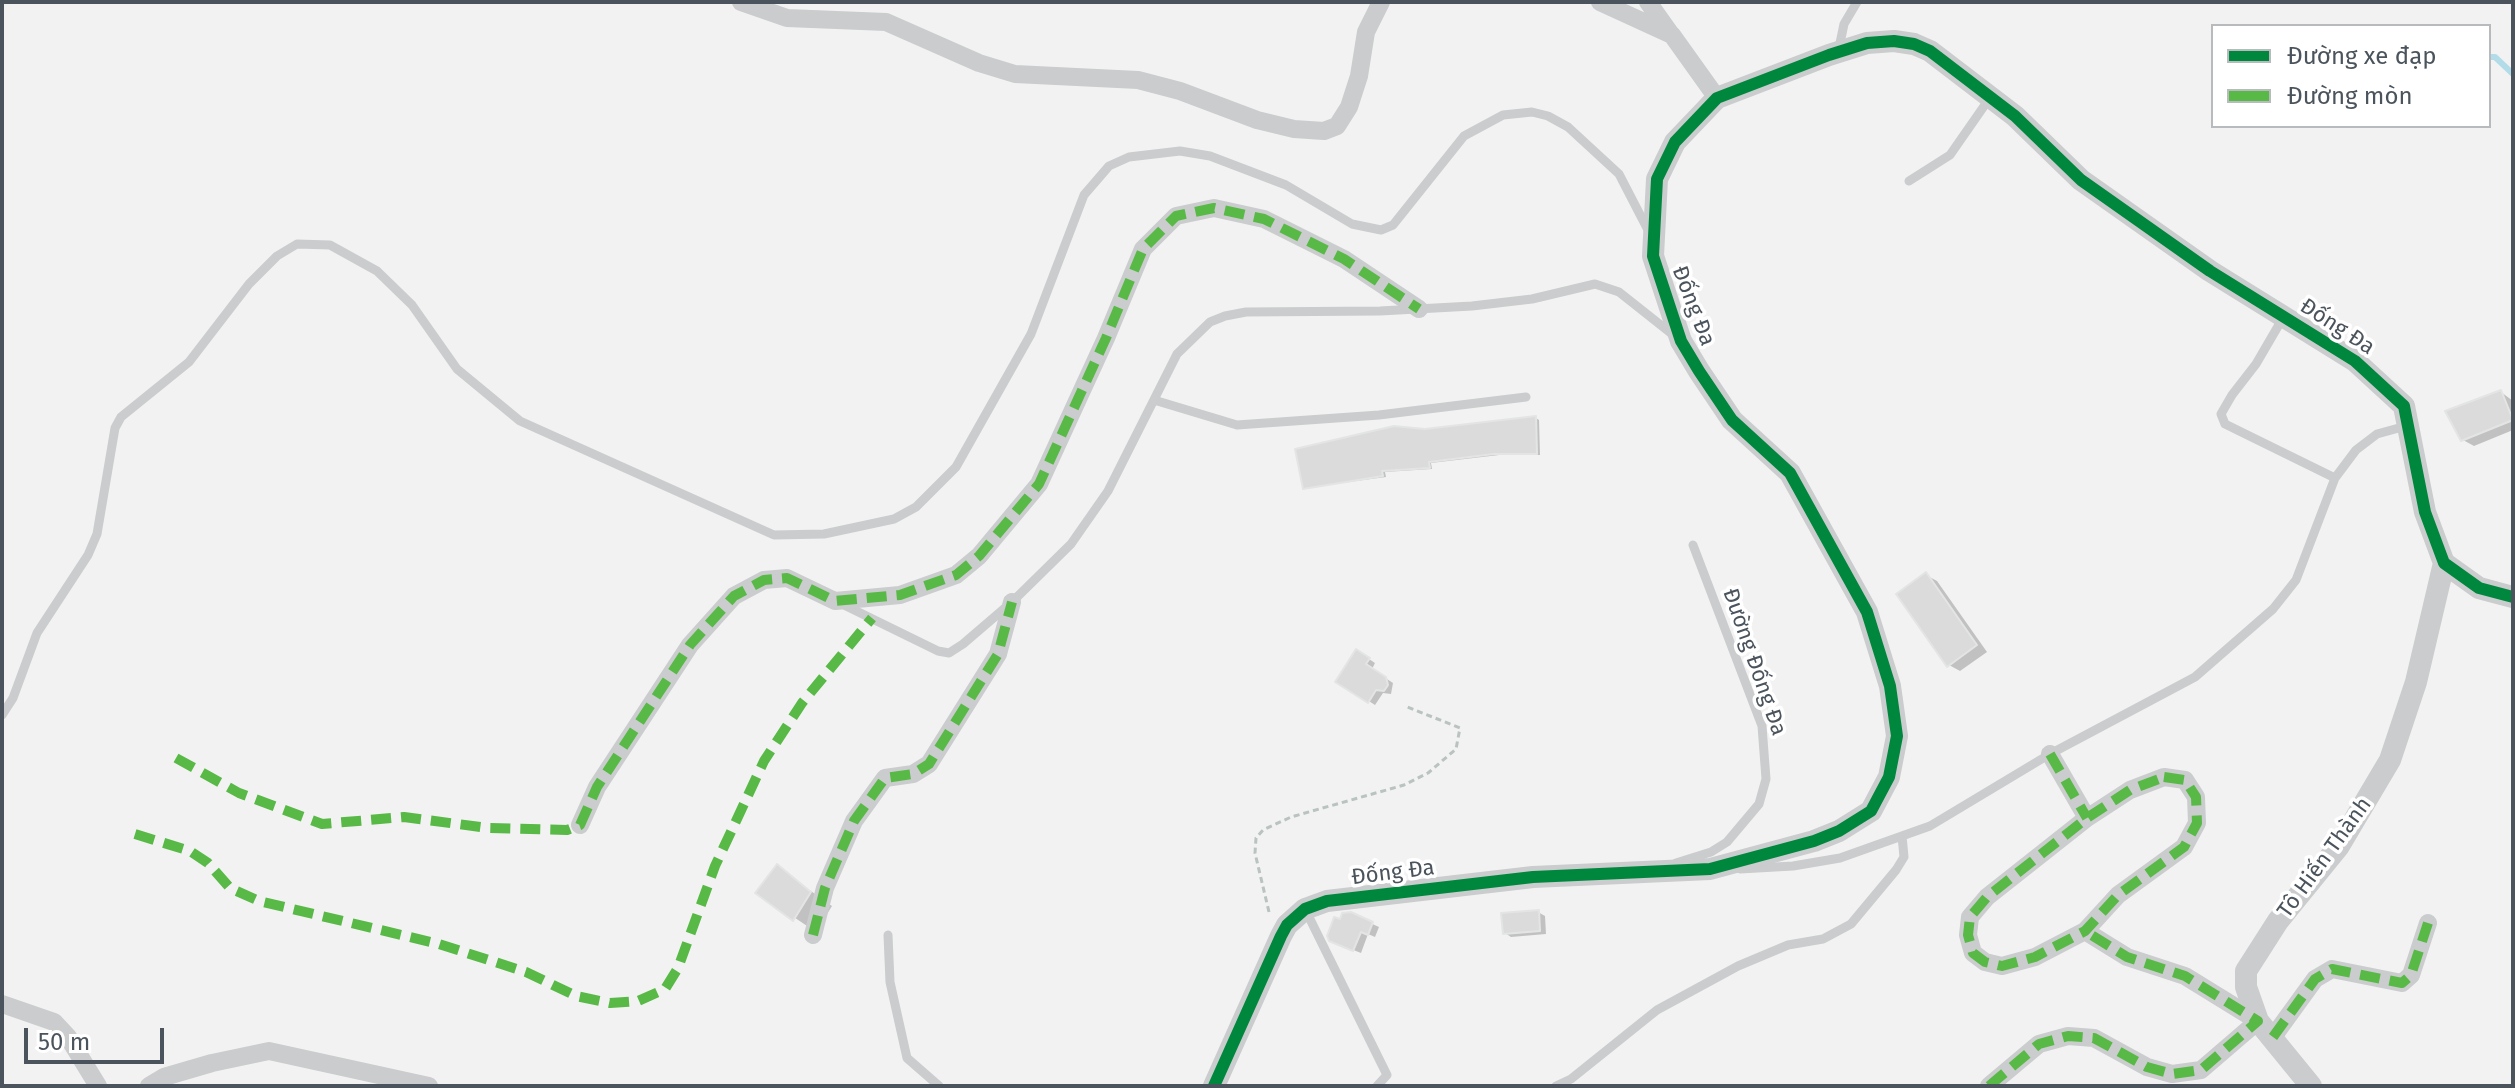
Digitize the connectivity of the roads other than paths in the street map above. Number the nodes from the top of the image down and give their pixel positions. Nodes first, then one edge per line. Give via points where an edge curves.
1 (741, 2) edge
2 (1381, 2) edge
3 (1600, 2) edge
4 (1648, 2) edge
5 (1857, 2) edge
6 (1672, 35) junction
7 (1839, 52) junction
8 (1991, 96) junction
9 (1717, 98) junction
10 (1909, 181) dead end
11 (1654, 242) junction
12 (1419, 309) junction
13 (2284, 316) junction
14 (1681, 341) junction
15 (1526, 397) dead end
16 (1154, 400) junction
17 (2409, 425) junction
18 (2335, 478) junction
19 (1693, 545) dead end
20 (2444, 563) junction
21 (2513, 597) edge
22 (835, 601) junction
23 (1012, 602) junction
24 (2, 715) edge
25 (2050, 754) junction
26 (2087, 818) junction
27 (580, 825) dead end
28 (1902, 836) junction
29 (1710, 869) junction
30 (1650, 871) junction
31 (1305, 909) junction
32 (2428, 923) dead end
33 (2085, 931) junction
34 (813, 935) dead end
35 (888, 935) dead end
36 (2, 1004) edge
37 (2265, 1029) junction
38 (98, 1086) edge
39 (149, 1086) edge
40 (429, 1086) edge
41 (939, 1086) edge
42 (1214, 1086) edge
43 (1377, 1086) edge
44 (1556, 1086) edge
45 (1989, 1086) edge
46 (2311, 1086) edge

1 - 2 street via 787,18 886,22 1015,74 1148,82 1257,120 1324,131 1337,126 1349,107 1366,32
3 - 6 street
4 - 6 street
5 - 7 lane via 1844,24
6 - 9 street
7 - 8 street, Đống Đa via 1867,43 1914,44
7 - 9 street, Đống Đa
8 - 10 lane via 1950,155
8 - 13 street, Đống Đa via 2081,180
9 - 11 street, Đống Đa via 1675,142 1657,179
11 - 14 street, Đống Đa via 1653,256
11 - 24 lane via 1619,174 1568,127 1532,112 1503,115 1464,136 1393,225 1381,230 1352,224 1286,185 1210,156 1180,151 1129,157 1109,166 1084,195 1031,334 956,467 916,507 894,519 824,534 774,535 520,421 465,377 412,305 377,271 330,245 297,244 249,284 189,362 121,417 97,534 37,633
12 - 14 lane via 1532,299 1595,284 1619,292
12 - 16 lane via 1225,316 1210,322 1177,354
12 - 22 street via 1344,259 1264,219 1214,208 1176,216 1143,249 1039,484 1006,528 956,575 932,586 900,595
13 - 17 street, Đống Đa via 2377,378 2404,406
13 - 18 lane via 2221,414 2225,424
14 - 29 street, Đống Đa via 1732,420 1790,473 1859,598 1888,675 1897,736 1889,777 1871,811 1814,841
15 - 16 lane via 1237,425
16 - 23 lane via 1095,512 1071,544
17 - 18 lane via 2377,434 2356,450
17 - 20 street, Đống Đa via 2425,512
18 - 25 lane via 2296,580 2273,609 2195,677
19 - 30 lane, Đường Đống Đa via 1762,726 1766,779 1759,804 1727,842
20 - 21 street via 2479,588
20 - 37 street, Tô Hiến Thành via 2416,682 2390,760 2339,846 2278,921 2246,971 2246,987
22 - 23 lane via 949,653
22 - 27 street via 787,578 764,580 719,608 597,787
23 - 34 street via 998,654 929,764 913,774 885,778 854,821 825,888
25 - 26 street
25 - 28 lane via 1930,826
26 - 33 street via 2130,790 2164,777 2185,780 2196,797 2197,823 2184,847 2118,895
26 - 33 street via 1987,897 1970,917 1968,935 1973,953 2002,966 2035,957
28 - 29 lane via 1828,860
28 - 44 lane via 1904,857 1851,924 1823,939 1788,945 1738,966 1670,1003
29 - 30 street, Đống Đa
30 - 31 street, Đống Đa via 1533,877 1327,901
31 - 42 street via 1284,931
31 - 43 lane via 1387,1075
32 - 37 street via 2411,975 2402,983 2332,969
33 - 37 street via 2127,957 2185,976
35 - 41 lane via 890,982 907,1058
36 - 38 street via 54,1022
37 - 45 street via 2201,1070 2172,1074 2147,1067 2094,1038 2068,1036 2039,1044
37 - 46 street, Tô Hiến Thành
39 - 40 street via 212,1063 269,1051

